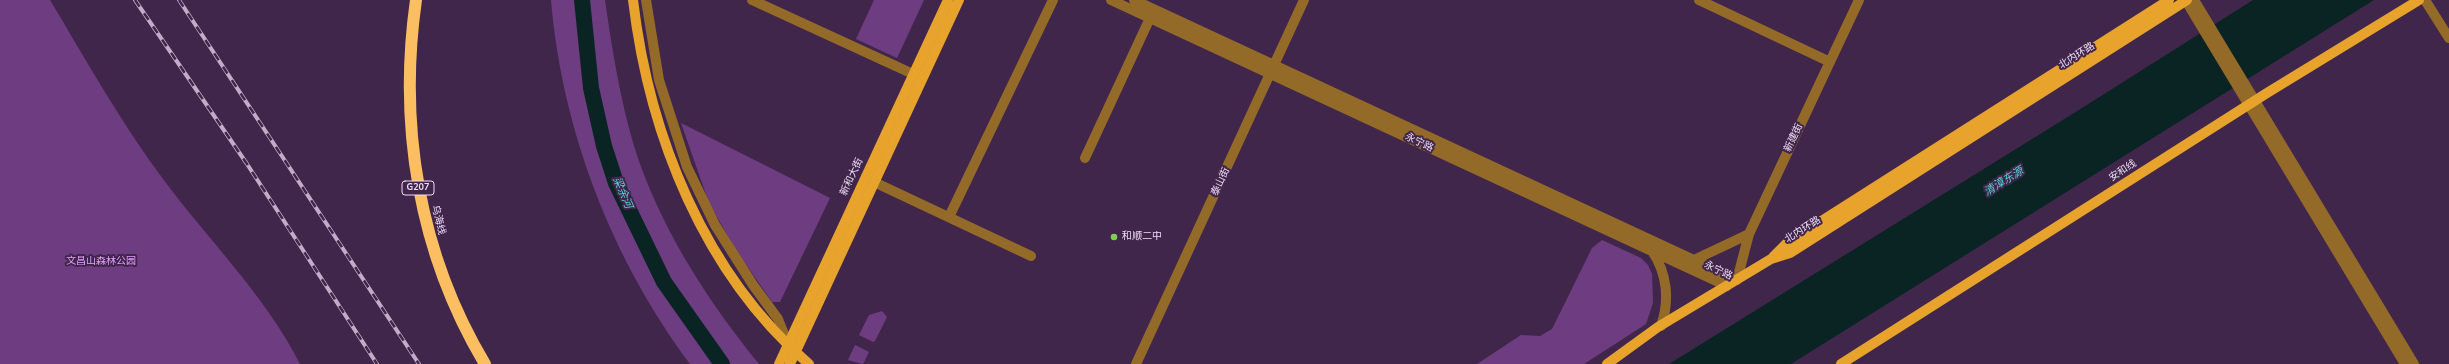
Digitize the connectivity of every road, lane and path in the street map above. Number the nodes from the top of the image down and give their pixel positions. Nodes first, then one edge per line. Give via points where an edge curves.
1 (416, 0) edge
2 (634, 0) edge
3 (646, 0) edge
4 (752, 0) edge
5 (948, 0) edge
6 (959, 0) edge
7 (1053, 0) edge
8 (1111, 0) edge
9 (1134, 0) edge
10 (1304, 0) edge
11 (1699, 0) edge
12 (1859, 0) edge
13 (2169, 0) edge
14 (2188, 0) edge
15 (2419, 0) edge
16 (2425, 0) edge
17 (1150, 18) junction
18 (2449, 38) edge
19 (1830, 62) junction
20 (1272, 69) junction
21 (913, 74) junction
22 (2252, 103) junction
23 (1085, 158) dead end
24 (874, 182) junction
25 (949, 217) junction
26 (1749, 234) junction
27 (1652, 251) junction
28 (1031, 256) dead end
29 (1771, 259) junction
30 (1694, 260) junction
31 (1737, 280) junction
32 (1727, 286) junction
33 (1661, 326) junction
34 (788, 344) junction
35 (796, 352) junction
36 (485, 364) edge
37 (779, 364) edge
38 (790, 364) edge
39 (809, 364) edge
40 (1136, 364) edge
41 (1607, 364) edge
42 (1841, 364) edge
43 (2405, 364) edge
44 (2414, 364) edge

1 - 36 highway, 乌海线 / G207 via 411,35 409,86 410,138 416,176 429,233 443,278 468,334
2 - 34 main road via 648,89 678,176 707,235 740,289
3 - 34 street via 659,80 687,167 715,225 778,319
4 - 21 street
5 - 21 main road, 新和大街
6 - 24 main road
7 - 25 street
8 - 17 street, 永宁路
9 - 20 street, 永宁路
10 - 20 street, 泰山街
11 - 19 street
12 - 19 street, 新建街
13 - 29 main road, 北内环路 via 1787,243
14 - 22 street
14 - 29 main road, 北内环路 via 1790,253
15 - 22 main road, 安和线
16 - 18 street
17 - 20 street, 永宁路
17 - 23 street
19 - 26 street, 新建街
20 - 27 street, 永宁路
20 - 30 street, 永宁路
20 - 40 street, 泰山街
21 - 34 main road, 新和大街
22 - 42 main road, 安和线
22 - 43 street
22 - 44 street
24 - 25 street
24 - 35 main road
25 - 28 street
26 - 30 street
26 - 31 street, 新建街
27 - 32 street, 永宁路
27 - 33 street via 1661,267 1666,288
29 - 31 main road
30 - 31 street, 永宁路
31 - 32 main road
32 - 33 main road
33 - 41 main road
34 - 35 main road
34 - 37 main road, 新和大街
35 - 38 main road
35 - 39 main road

